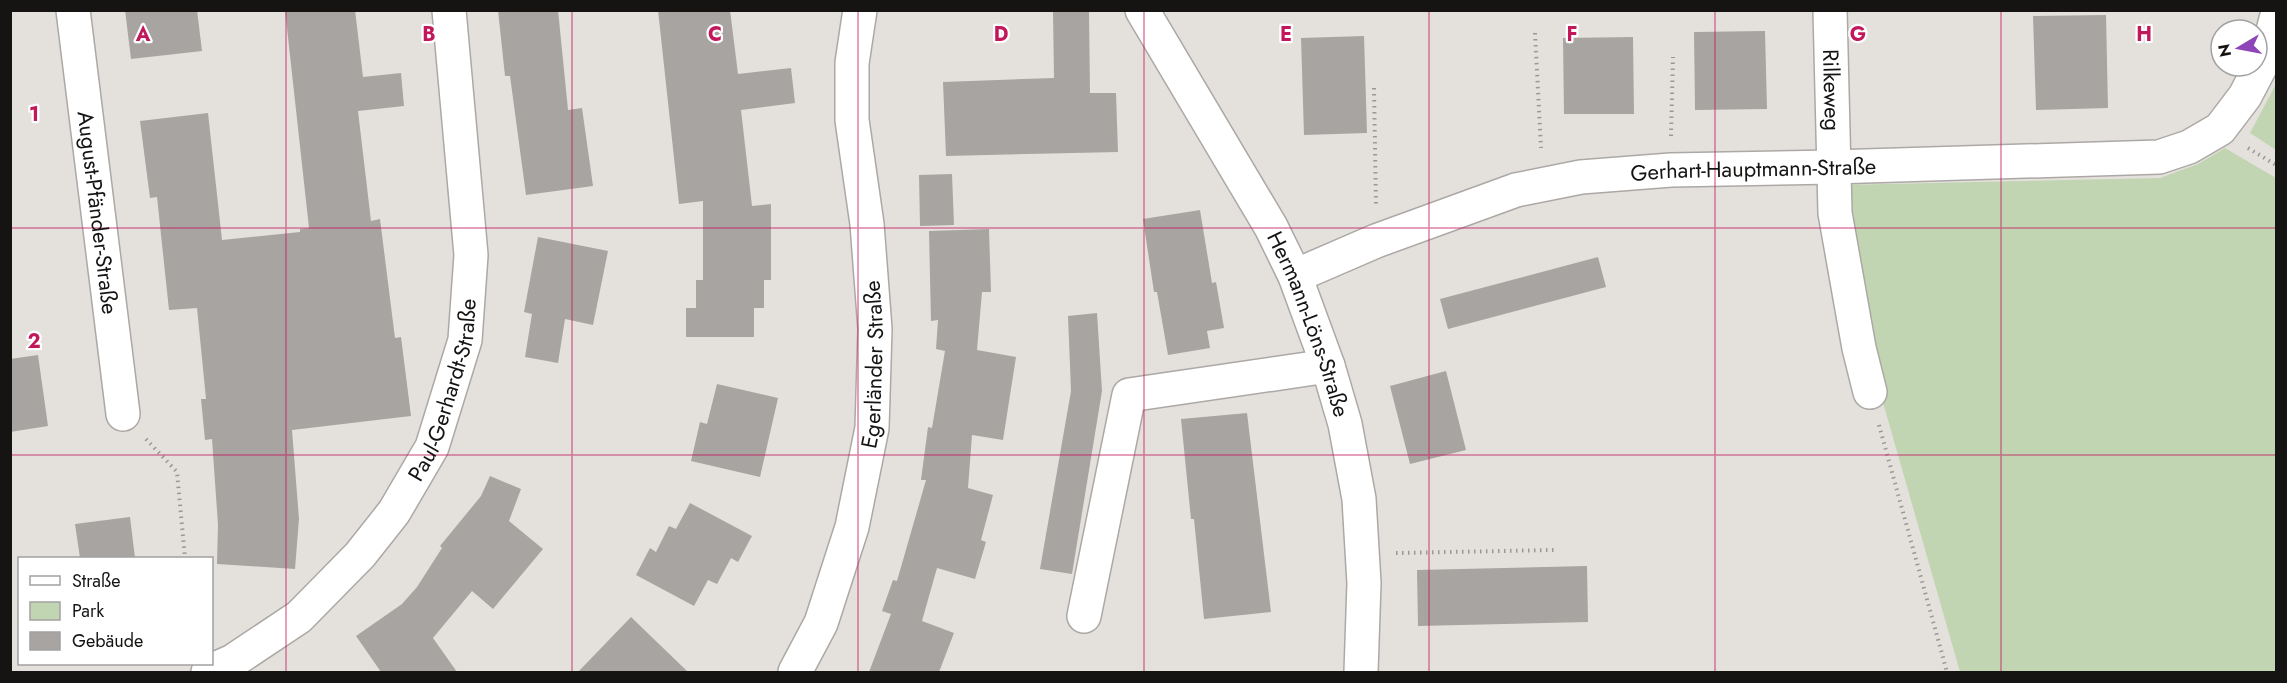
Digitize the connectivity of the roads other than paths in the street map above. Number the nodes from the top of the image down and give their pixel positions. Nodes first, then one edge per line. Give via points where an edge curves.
1 (73, 10) edge
2 (449, 10) edge
3 (860, 10) edge
4 (1142, 10) edge
5 (1830, 10) edge
6 (2277, 19) edge
7 (1833, 167) junction
8 (1295, 276) junction
9 (1328, 366) junction
10 (1870, 392) road end
11 (123, 414) road end
12 (1084, 616) dead end
13 (208, 672) edge
14 (795, 672) edge
15 (1361, 672) edge

1 - 11 street, August-Pfänder-Straße
2 - 13 street, Paul-Gerhardt-Straße via 471,255 465,340 432,447 394,512 360,555 299,617 233,661
3 - 14 street, Egerländer Straße via 852,63 852,120 867,224 875,329 872,428 852,527 820,623
4 - 8 street, Hermann-Löns-Straße via 1271,226
5 - 7 street, Rilkeweg
6 - 7 street, Gerhart-Hauptmann-Straße via 2267,54 2245,96 2220,129 2189,147 2159,157
7 - 8 street, Gerhart-Hauptmann-Straße via 1671,170 1581,177 1516,190
7 - 10 street, Rilkeweg via 1835,213
8 - 9 street, Hermann-Löns-Straße
9 - 12 street via 1129,395
9 - 15 street, Hermann-Löns-Straße via 1345,424 1357,488 1364,583

